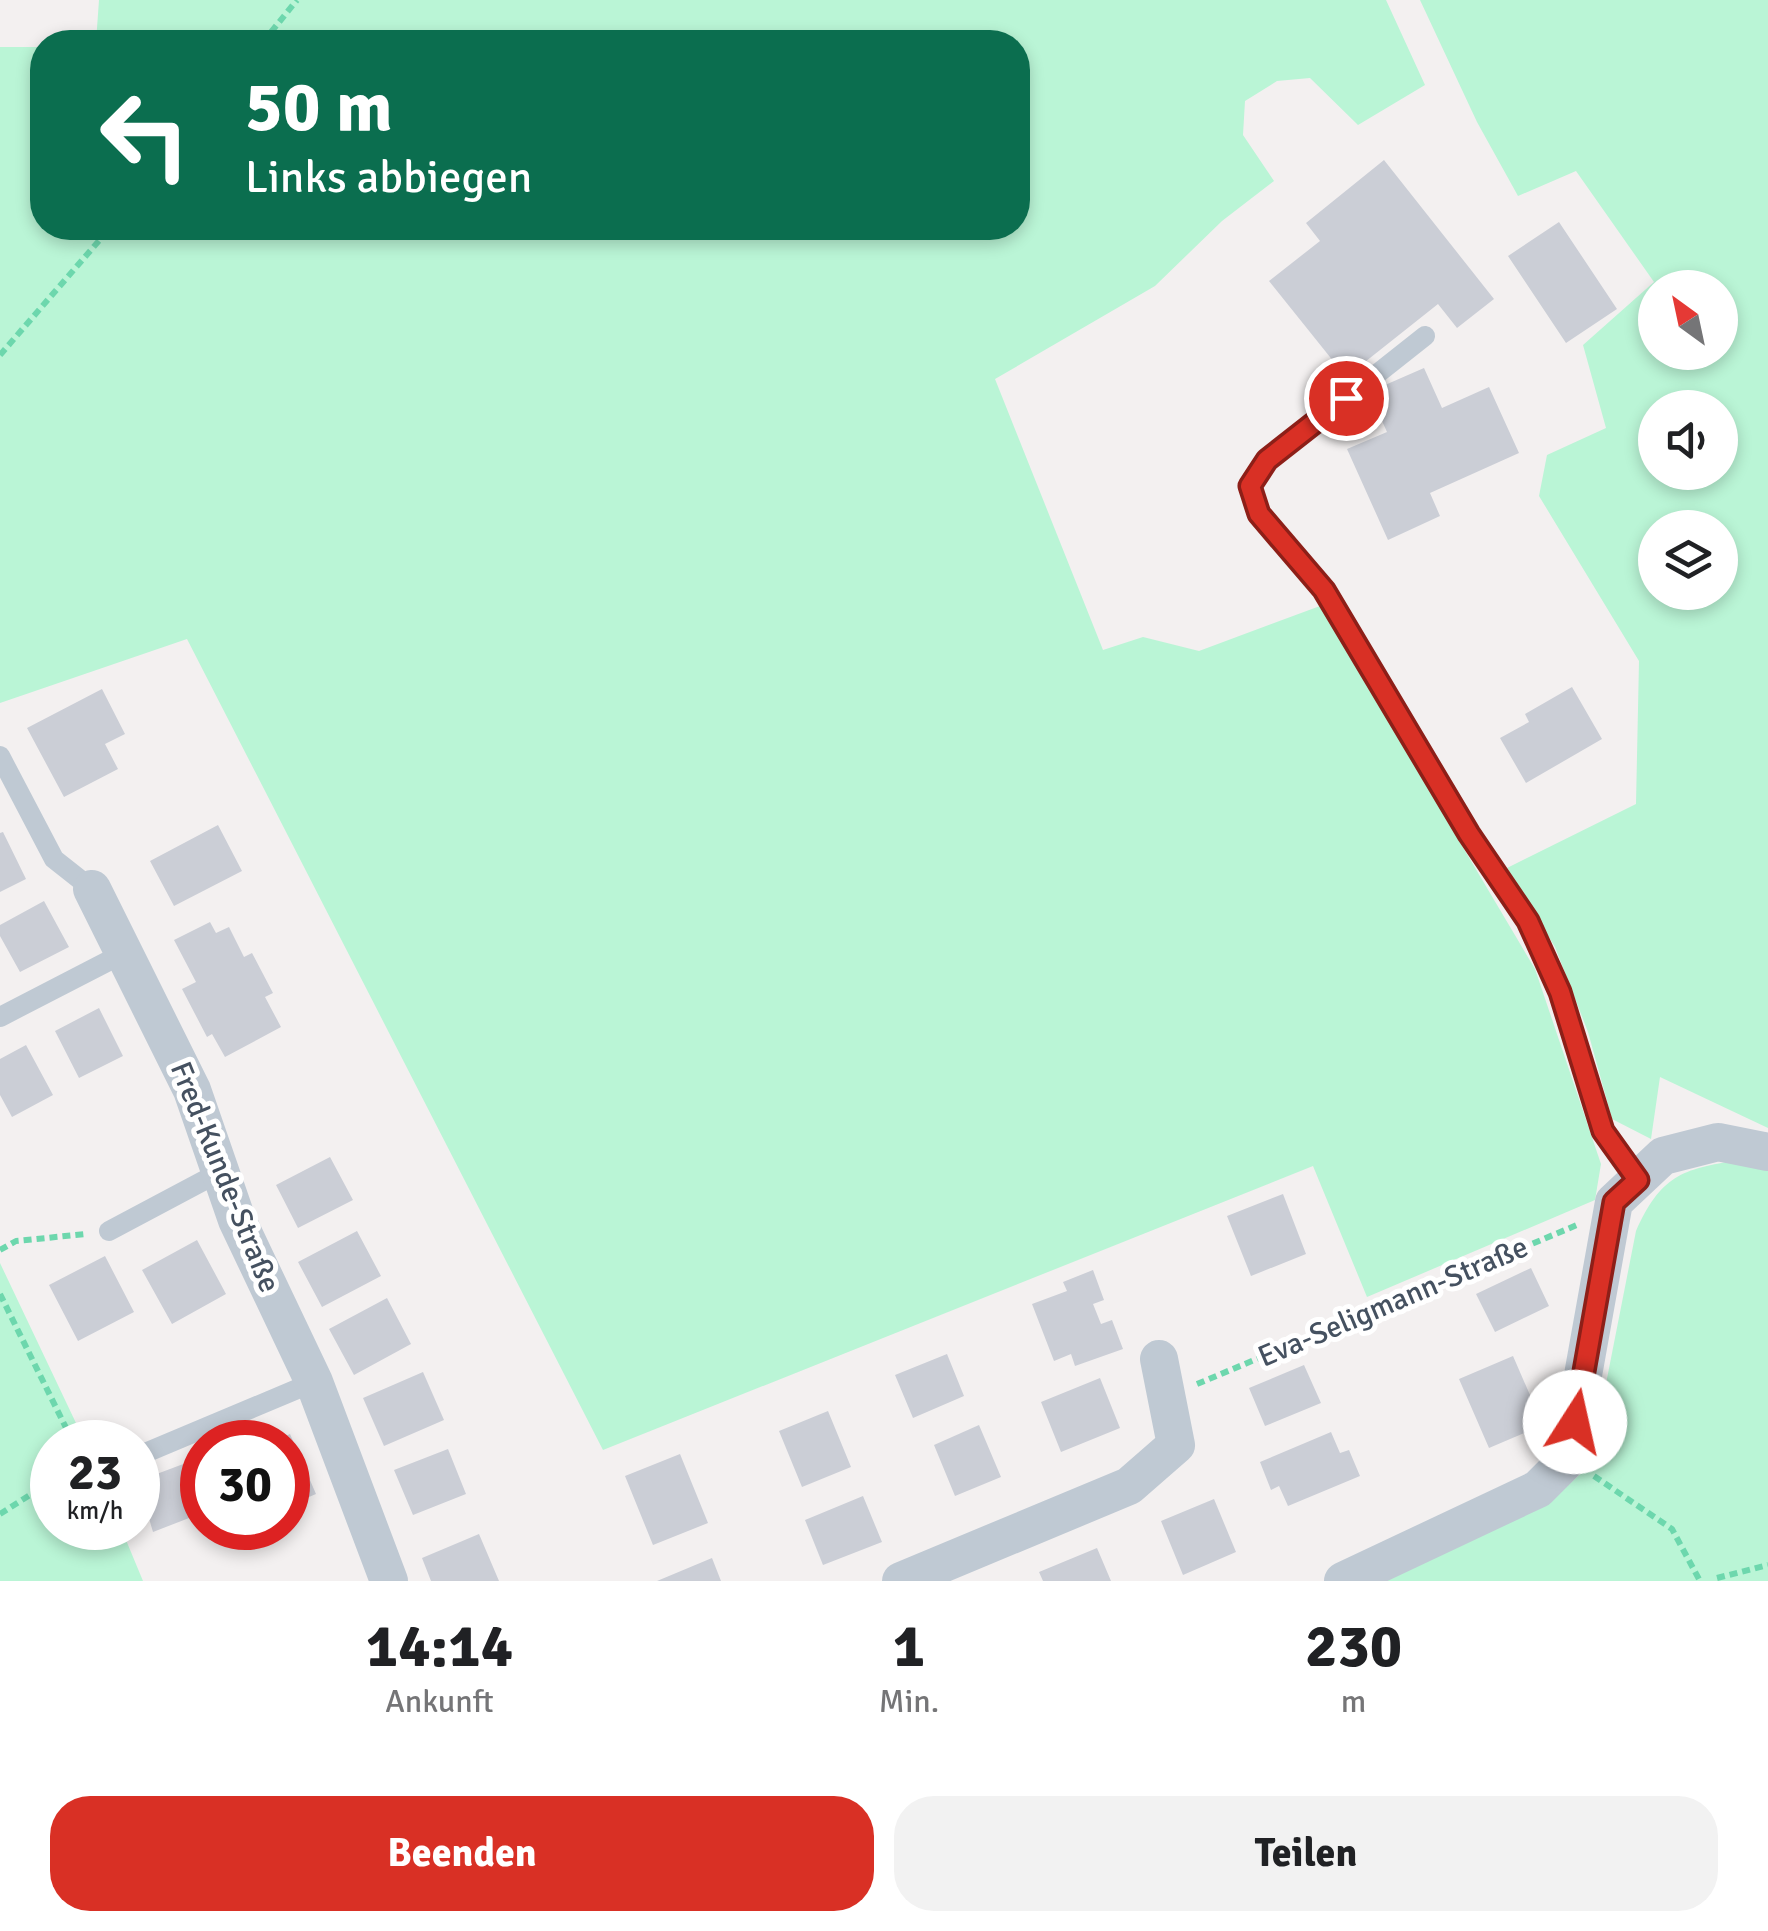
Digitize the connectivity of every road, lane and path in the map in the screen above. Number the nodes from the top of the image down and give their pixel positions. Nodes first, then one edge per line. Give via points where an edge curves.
1 (298, 0) edge
2 (273, 30) edge
3 (100, 240) edge
4 (1424, 336) dead end
5 (0, 355) edge
6 (0, 756) edge
7 (92, 890) joint
8 (124, 953) junction
9 (0, 1017) edge
10 (1768, 1152) edge
11 (220, 1172) junction
12 (1626, 1191) junction
13 (109, 1232) joint
14 (0, 1250) edge
15 (0, 1294) edge
16 (1160, 1359) dead end
17 (314, 1382) junction
18 (1168, 1396) junction
19 (61, 1420) edge
20 (160, 1447) edge
21 (1568, 1460) junction
22 (30, 1495) edge
23 (0, 1514) edge
24 (1768, 1565) edge
25 (1717, 1578) dead end
26 (389, 1581) edge
27 (901, 1581) edge
28 (1343, 1581) edge
29 (1700, 1581) edge

1 - 2 path
3 - 5 path
4 - 12 lane via 1267,460 1250,486 1259,514 1324,590 1528,921 1560,992
6 - 7 lane via 54,859
7 - 8 street, Fred-Kunde-Straße
8 - 9 lane
8 - 11 street, Fred-Kunde-Straße via 192,1090
10 - 12 street via 1718,1142 1664,1156
11 - 13 lane
11 - 17 street, Fred-Kunde-Straße
12 - 18 path, Eva-Seligmann-Straße via 1596,1216
12 - 21 street
13 - 14 path via 16,1241
15 - 19 path
16 - 18 street
17 - 20 lane
17 - 26 street, Fred-Kunde-Straße
18 - 27 street via 1176,1445 1129,1486
21 - 28 street via 1538,1489
21 - 29 path via 1672,1529
22 - 23 path
24 - 25 path

